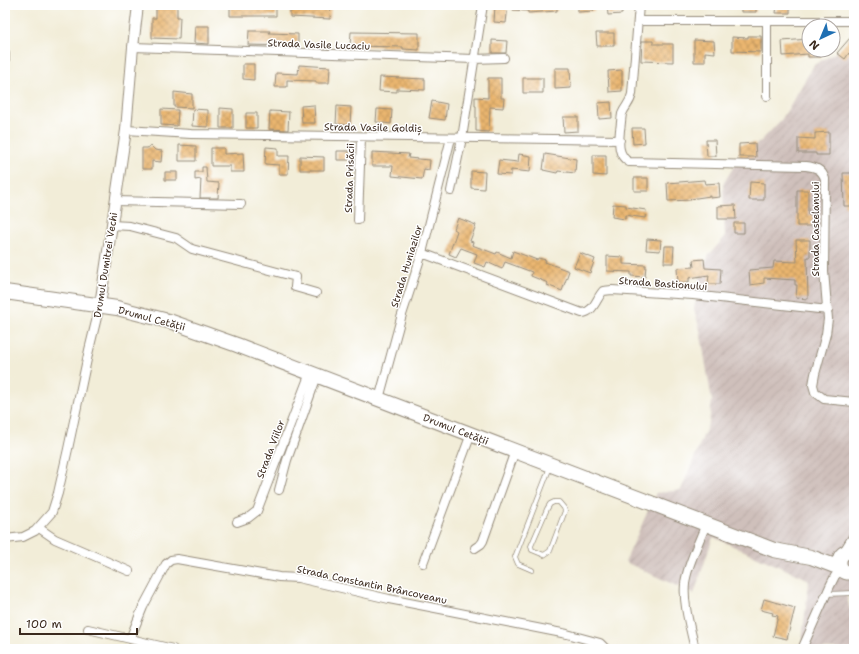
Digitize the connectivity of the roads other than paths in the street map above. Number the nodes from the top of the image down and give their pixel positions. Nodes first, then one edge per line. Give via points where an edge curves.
1 (138, 5) edge
2 (483, 5) edge
3 (639, 5) edge
4 (638, 21) junction
5 (767, 21) junction
6 (854, 21) edge
7 (133, 48) junction
8 (5, 54) edge
9 (504, 58) dead end
10 (474, 59) junction
11 (5, 67) edge
12 (767, 96) dead end
13 (126, 130) junction
14 (361, 137) junction
15 (451, 138) junction
16 (462, 138) junction
17 (620, 140) junction
18 (451, 191) dead end
19 (115, 201) junction
20 (241, 204) dead end
21 (358, 220) dead end
22 (112, 225) junction
23 (422, 253) junction
24 (5, 292) edge
25 (316, 293) dead end
26 (100, 305) junction
27 (828, 310) junction
28 (854, 346) edge
29 (854, 355) edge
30 (314, 374) junction
31 (379, 399) junction
32 (854, 402) edge
33 (471, 434) junction
34 (515, 451) junction
35 (551, 465) junction
36 (279, 490) dead end
37 (560, 502) joint
38 (237, 522) dead end
39 (706, 524) junction
40 (39, 528) junction
41 (854, 537) edge
42 (5, 539) edge
43 (475, 548) dead end
44 (811, 557) junction
45 (846, 562) edge
46 (423, 563) dead end
47 (826, 563) junction
48 (532, 570) dead end
49 (129, 571) dead end
50 (830, 586) junction
51 (854, 593) edge
52 (826, 594) junction
53 (88, 629) dead end
54 (130, 639) junction
55 (173, 649) edge
56 (606, 649) edge
57 (693, 649) edge
58 (802, 649) edge

1 - 7 street, Drumul Dumitrei Vechi
2 - 10 street
3 - 4 street
4 - 5 street
4 - 17 street via 632,94 622,115
5 - 6 street
5 - 12 street
7 - 10 street, Strada Vasile Lucaciu
7 - 13 street, Drumul Dumitrei Vechi
8 - 11 street
9 - 10 street, Strada Vasile Lucaciu
10 - 16 street
13 - 14 street, Strada Vasile Goldiș via 191,134
13 - 19 street, Drumul Dumitrei Vechi
14 - 15 street, Strada Vasile Goldiș
14 - 21 street, Strada Prisăcii
15 - 16 street, Strada Vasile Goldiș
15 - 23 street, Strada Huniazilor
16 - 17 street, Strada Vasile Goldiș
16 - 18 street
17 - 27 street, Strada Castelanului via 621,154 629,162 806,166 821,170 825,179 824,271
19 - 20 street
19 - 22 street, Drumul Dumitrei Vechi
22 - 25 street via 130,226 176,238 192,249 296,276 295,287
22 - 26 street, Drumul Dumitrei Vechi
23 - 27 street, Strada Bastionului via 582,313 588,313 594,307 603,291 612,290 693,295
23 - 31 street, Strada Huniazilor
24 - 26 highway, Drumul Cetății
26 - 30 highway, Drumul Cetății via 172,322
26 - 40 street, Drumul Dumitrei Vechi via 58,493 52,512
27 - 32 street, Strada Castelanului via 826,334 813,386 815,392 824,399
28 - 29 lane
30 - 31 highway, Drumul Cetății
30 - 36 street
30 - 38 street, Strada Viilor via 257,511
31 - 33 highway, Drumul Cetății
33 - 34 highway, Drumul Cetății
33 - 46 street
34 - 35 highway, Drumul Cetății
34 - 43 street via 483,541
35 - 39 highway, Drumul Cetății
35 - 48 lane via 515,557 518,564
37 - 37 lane via 550,504 547,509 532,550 544,555 550,551 565,511
39 - 44 highway, Drumul Cetății via 774,550
39 - 57 street via 684,584
40 - 42 street, Drumul Dumitrei Vechi via 23,538
40 - 49 street via 55,539
41 - 45 street
44 - 45 highway, Drumul Cetății
44 - 47 highway, Drumul Cetății
45 - 47 highway, Drumul Cetății
45 - 50 street
47 - 50 street
50 - 52 street
51 - 52 lane
52 - 58 street
53 - 54 street
54 - 55 street
54 - 56 street, Strada Constantin Brâncoveanu via 143,607 166,564 177,559 298,578 566,634 600,643

